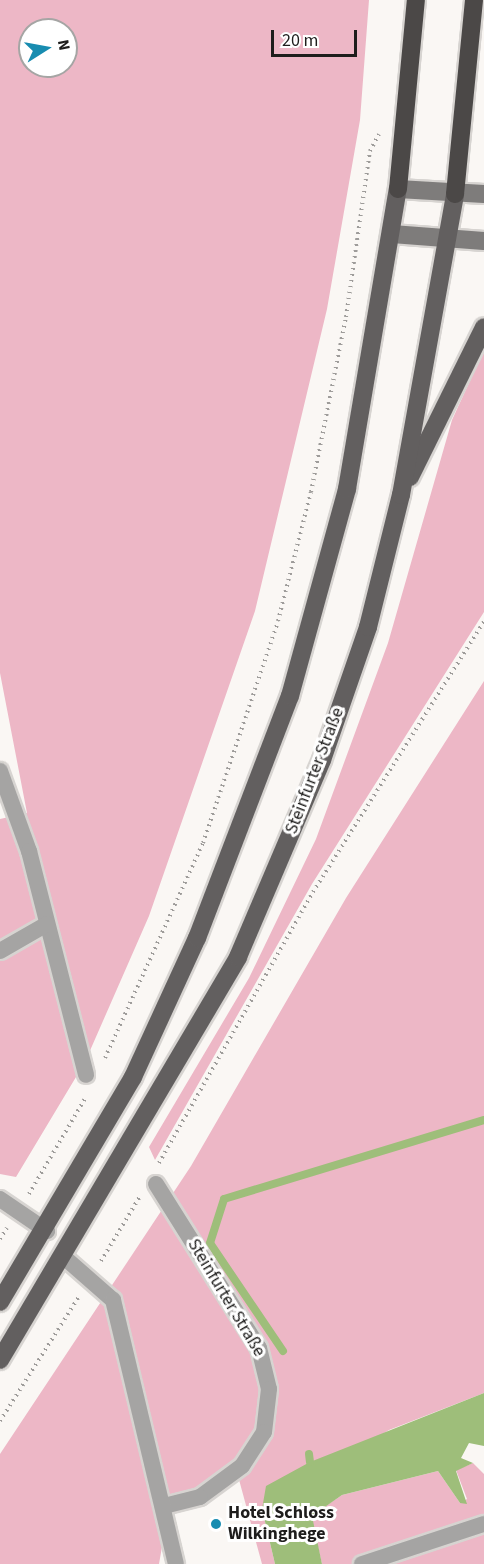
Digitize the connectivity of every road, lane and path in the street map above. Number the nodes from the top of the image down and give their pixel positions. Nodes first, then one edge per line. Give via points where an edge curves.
1 (416, 0) edge
2 (474, 0) edge
3 (405, 135) junction
4 (398, 189) junction
5 (455, 194) junction
6 (484, 194) edge
7 (392, 234) junction
8 (448, 240) junction
9 (484, 241) edge
10 (484, 327) edge
11 (401, 495) junction
12 (484, 621) edge
13 (0, 771) edge
14 (48, 924) junction
15 (0, 951) edge
16 (102, 1064) dead end
17 (86, 1075) dead end
18 (88, 1093) dead end
19 (151, 1182) junction
20 (0, 1199) edge
21 (18, 1211) junction
22 (47, 1231) junction
23 (65, 1258) junction
24 (92, 1276) junction
25 (0, 1302) edge
26 (0, 1360) edge
27 (0, 1421) edge
28 (163, 1506) junction
29 (484, 1524) edge
30 (176, 1564) edge
31 (362, 1564) edge

1 - 3 highway
2 - 5 highway
3 - 4 highway
3 - 16 path via 381,133 370,151 346,316 311,492 258,687 199,853
4 - 5 main road
4 - 7 main road
5 - 6 main road
5 - 8 main road, Steinfurter Straße
7 - 8 main road
7 - 22 main road via 347,489 290,696 178,982 133,1077
8 - 9 main road
8 - 11 main road, Steinfurter Straße
10 - 11 main road
11 - 23 main road, Steinfurter Straße via 368,627 322,760 238,957
12 - 19 path via 313,892
13 - 14 lane via 29,851
14 - 15 lane
14 - 17 lane
18 - 21 path
19 - 24 path
19 - 28 lane, Steinfurter Straße via 260,1348 269,1389 264,1432 242,1466 200,1497
20 - 21 lane
21 - 22 lane
22 - 25 main road
23 - 24 lane
23 - 26 main road, Steinfurter Straße
24 - 27 path
24 - 28 lane via 113,1300
28 - 30 lane
29 - 31 lane

